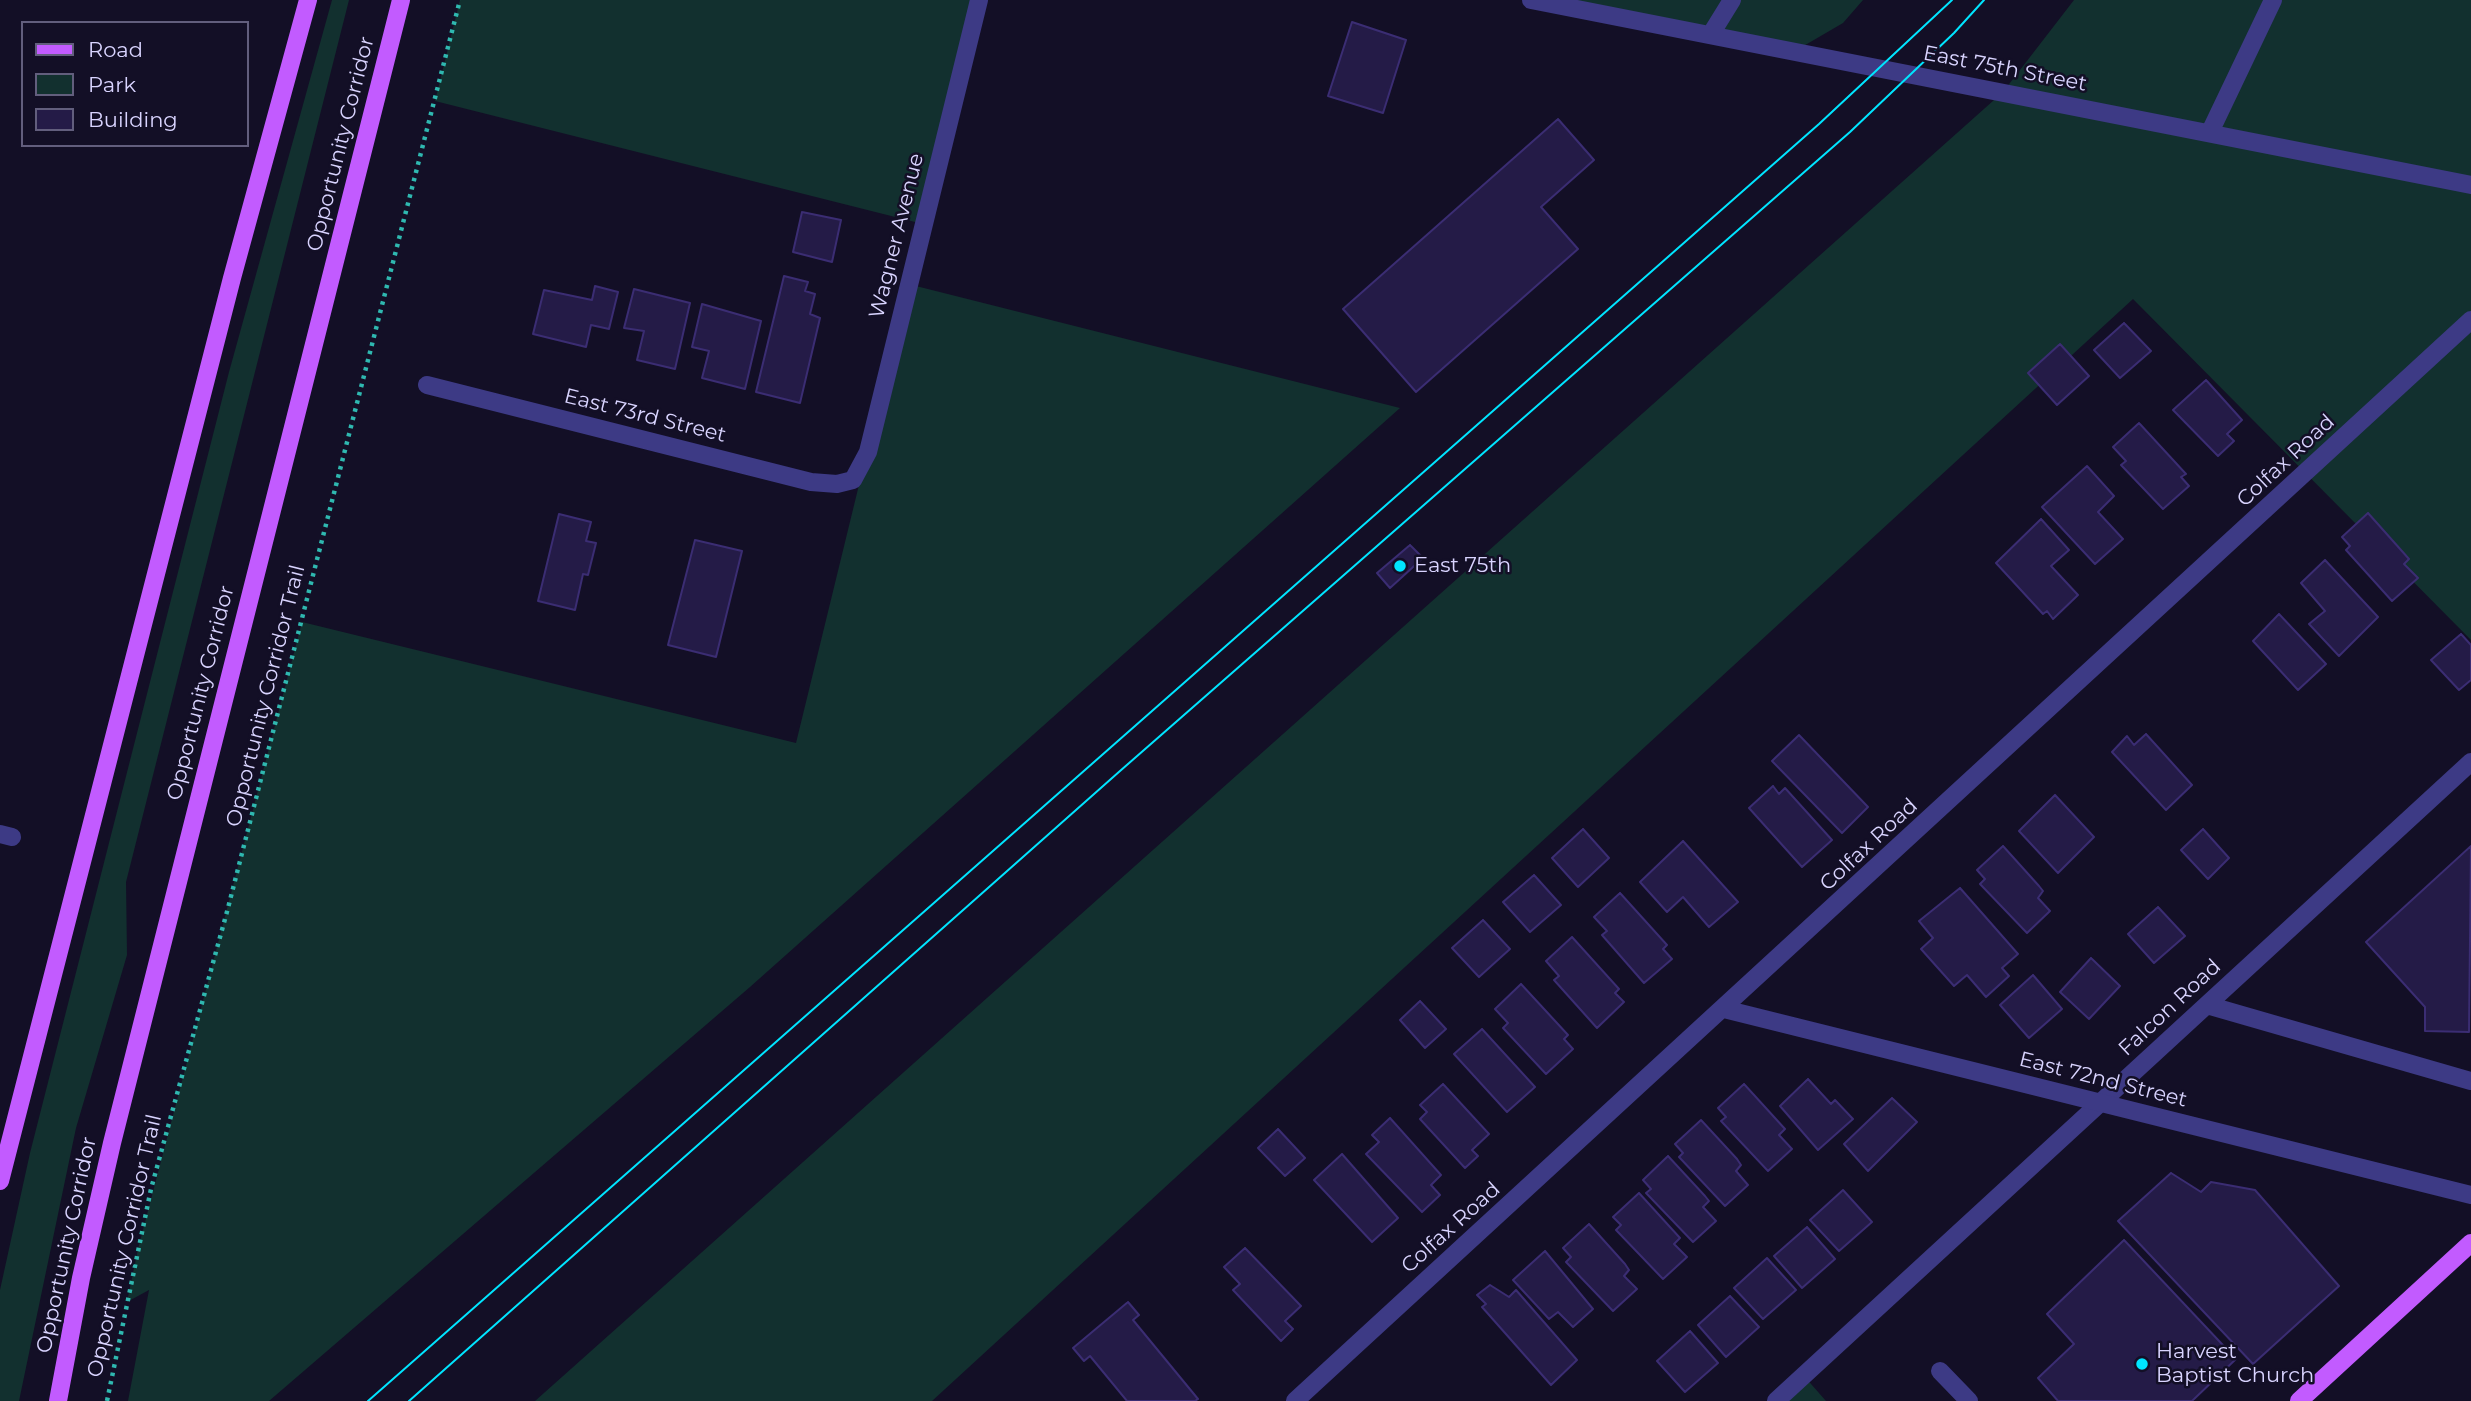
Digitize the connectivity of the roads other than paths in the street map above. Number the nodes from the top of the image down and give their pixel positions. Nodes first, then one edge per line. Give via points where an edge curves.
1 (308, 0) edge
2 (401, 0) edge
3 (979, 0) edge
4 (1531, 0) edge
5 (1732, 0) edge
6 (2273, 0) edge
7 (1711, 34) junction
8 (2210, 132) junction
9 (2471, 185) edge
10 (2471, 320) edge
11 (427, 385) dead end
12 (853, 480) joint
13 (2471, 762) edge
14 (2207, 1005) junction
15 (1724, 1009) junction
16 (2471, 1081) edge
17 (2100, 1103) junction
18 (0, 1181) edge
19 (2471, 1195) edge
20 (2471, 1242) edge
21 (1940, 1371) dead end
22 (58, 1401) edge
23 (1295, 1401) edge
24 (1776, 1401) edge
25 (1969, 1401) edge
26 (2299, 1401) edge

1 - 18 main road
2 - 22 main road, Opportunity Corridor via 94,1214
3 - 12 street, Wagner Avenue via 868,452
4 - 7 street, East 75th Street
5 - 7 street
6 - 8 street
7 - 8 street, East 75th Street
8 - 9 street, East 75th Street
10 - 15 street, Colfax Road
11 - 12 street, East 73rd Street via 811,482
13 - 14 street, Falcon Road
14 - 16 street
14 - 17 street, Falcon Road
15 - 17 street, East 72nd Street
15 - 23 street, Colfax Road
17 - 19 street, East 72nd Street
17 - 24 street, Falcon Road
20 - 26 main road
21 - 25 street

